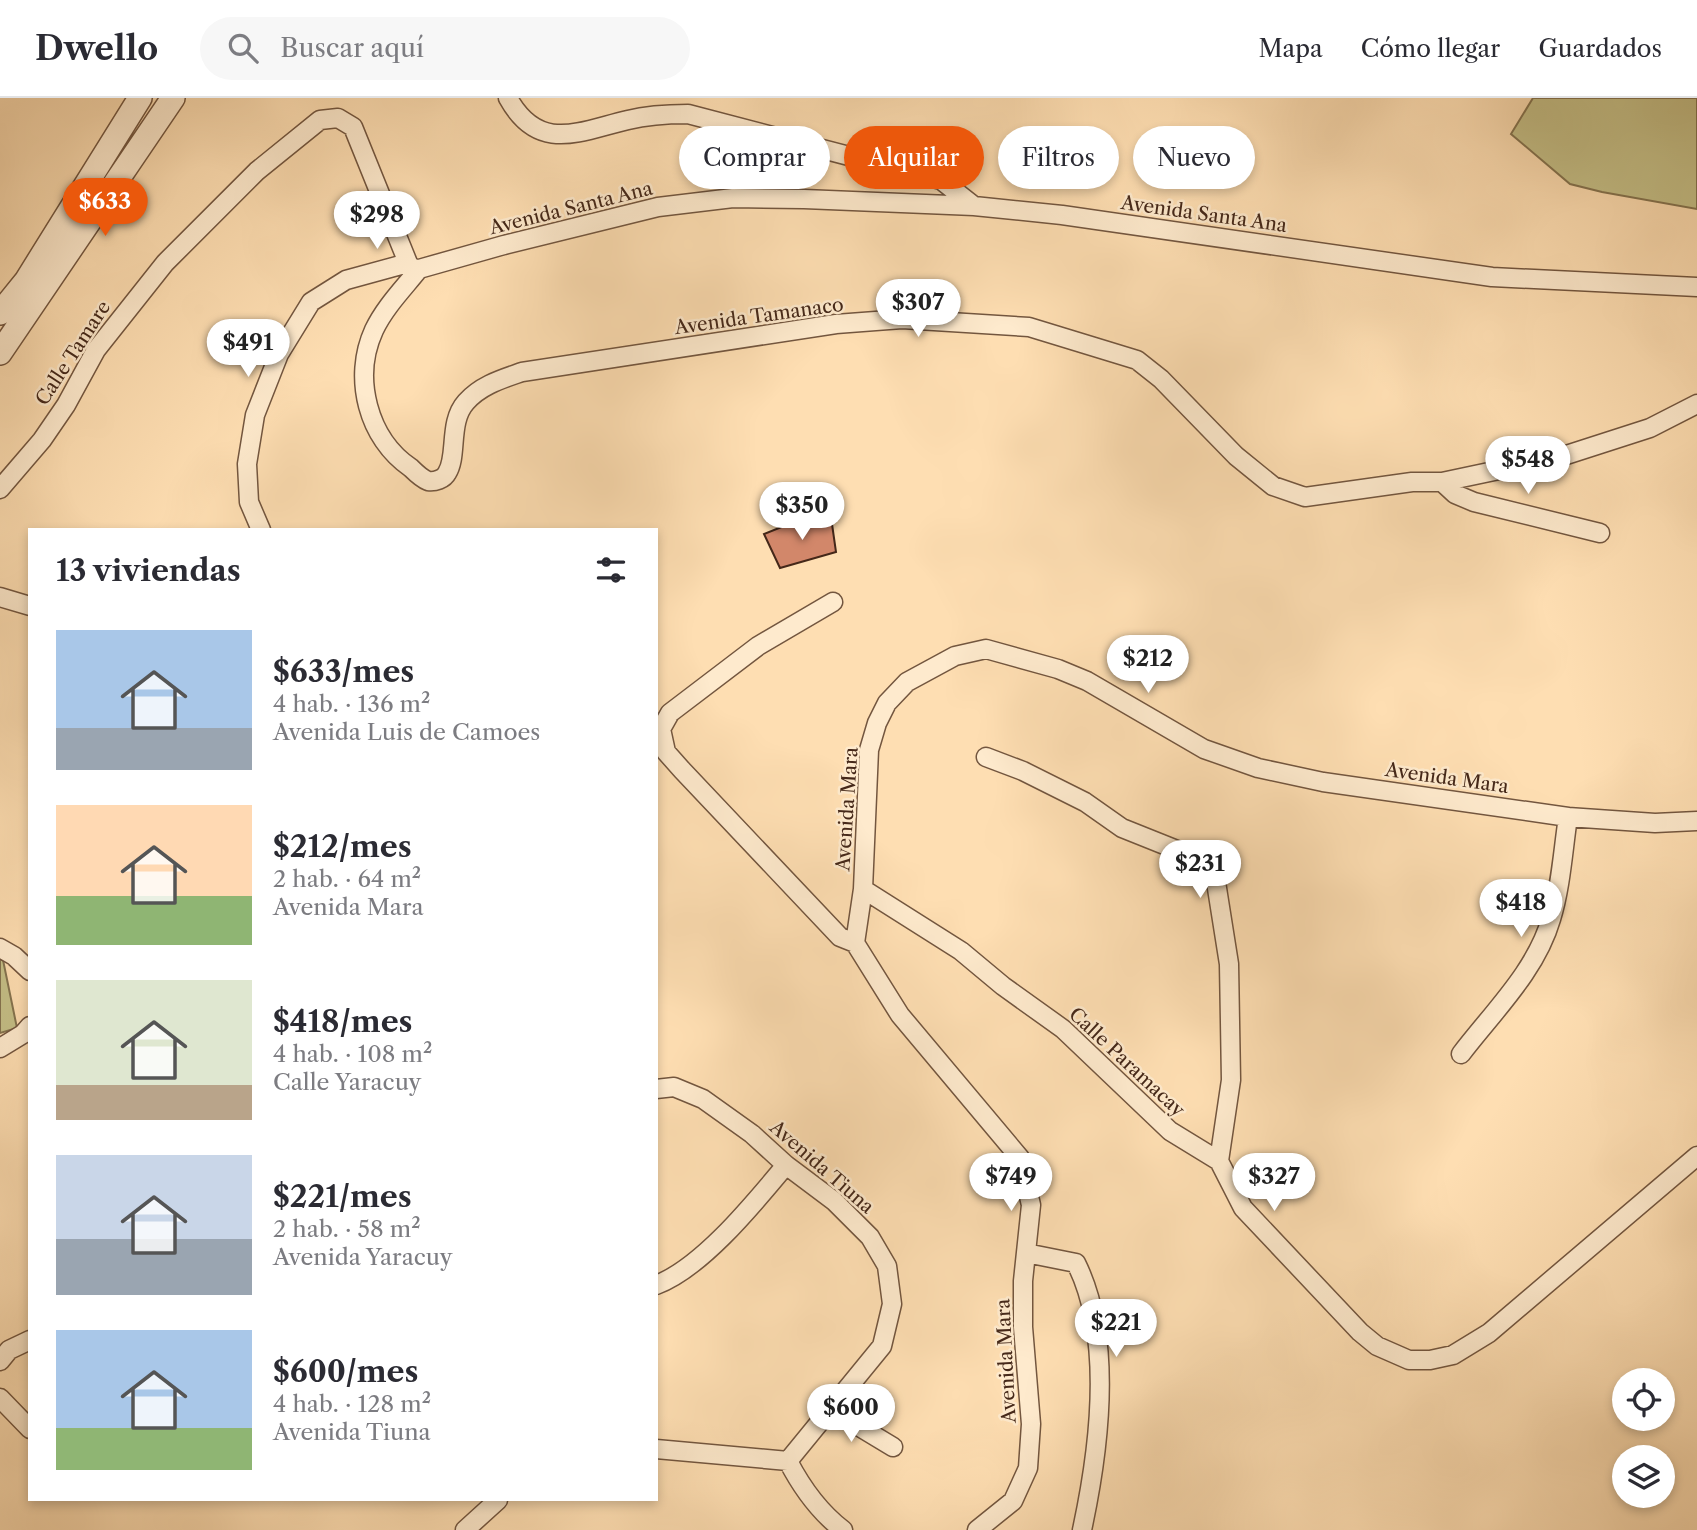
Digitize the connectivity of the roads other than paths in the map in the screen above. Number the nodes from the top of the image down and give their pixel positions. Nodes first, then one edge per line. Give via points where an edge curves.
1 (140, 98) edge
2 (173, 98) edge
3 (508, 98) edge
4 (974, 206) junction
5 (413, 266) junction
6 (1697, 287) edge
7 (0, 313) edge
8 (0, 353) edge
9 (1697, 404) edge
10 (1442, 482) junction
11 (0, 489) edge
12 (260, 528) edge
13 (1600, 533) dead end
14 (0, 597) edge
15 (833, 602) dead end
16 (28, 605) edge
17 (986, 757) dead end
18 (1567, 817) junction
19 (1697, 821) edge
20 (863, 889) junction
21 (855, 943) junction
22 (0, 948) edge
23 (28, 969) edge
24 (28, 1028) edge
25 (0, 1048) edge
26 (1461, 1054) dead end
27 (658, 1090) edge
28 (1697, 1157) edge
29 (1219, 1161) junction
30 (786, 1165) junction
31 (1026, 1253) junction
32 (658, 1284) edge
33 (28, 1341) edge
34 (0, 1361) edge
35 (0, 1398) edge
36 (830, 1409) junction
37 (28, 1427) edge
38 (893, 1447) dead end
39 (658, 1449) edge
40 (788, 1461) junction
41 (497, 1501) edge
42 (465, 1530) edge
43 (843, 1530) edge
44 (977, 1530) edge
45 (1082, 1530) edge

1 - 7 street via 26,281
2 - 8 street
3 - 4 street via 534,127 557,136 659,114 688,114 941,180
4 - 5 street, Avenida Santa Ana via 733,198 658,207
4 - 6 street, Avenida Santa Ana via 1492,277
5 - 10 street, Avenida Tamanaco via 373,331 366,405 387,447 428,481 440,480 448,473 455,423 465,403 488,384 522,372 836,324 902,319 1029,327 1137,360 1236,456 1273,486 1304,497
5 - 11 street, Calle Tamare via 353,127 338,118 320,120 257,171 165,263 96,350 43,440
5 - 12 street, Avenida Santa Ana via 346,279 311,302 279,354 255,415 247,464 249,502
9 - 10 street, Avenida Tamanaco via 1650,428 1560,457
10 - 13 street via 1474,502
14 - 16 street
15 - 21 street via 748,653 670,713 661,729 666,752 681,770 840,937
17 - 29 street via 1085,802 1122,828 1177,850 1202,865 1216,882 1229,964 1231,1080
18 - 19 street, Avenida Mara
18 - 20 street, Avenida Mara via 1323,782 1258,768 1204,750 1087,681 986,649 930,668 907,682 887,703 869,750
18 - 26 street via 1551,920 1520,981
20 - 21 street, Avenida Mara
20 - 29 street, Calle Paramacay via 961,951 1063,1029 1170,1131
21 - 31 street, Avenida Mara via 900,1015 1020,1158 1031,1205
22 - 23 street
24 - 25 street
27 - 30 street, Avenida Tiuna via 674,1087 703,1099
28 - 29 street via 1489,1333 1453,1354 1430,1360 1391,1354 1360,1332 1244,1208
30 - 32 street via 720,1238 672,1279
30 - 36 street, Avenida Tiuna via 834,1201 870,1237 887,1266 892,1304 882,1346
31 - 44 street, Avenida Mara via 1023,1327 1031,1424 1028,1468 1013,1501
31 - 45 street via 1076,1264 1087,1286 1100,1408 1098,1449
33 - 34 street via 9,1350
35 - 37 street
36 - 38 street
36 - 40 street, Avenida Tiuna
39 - 40 street
40 - 43 street via 823,1515
41 - 42 street

